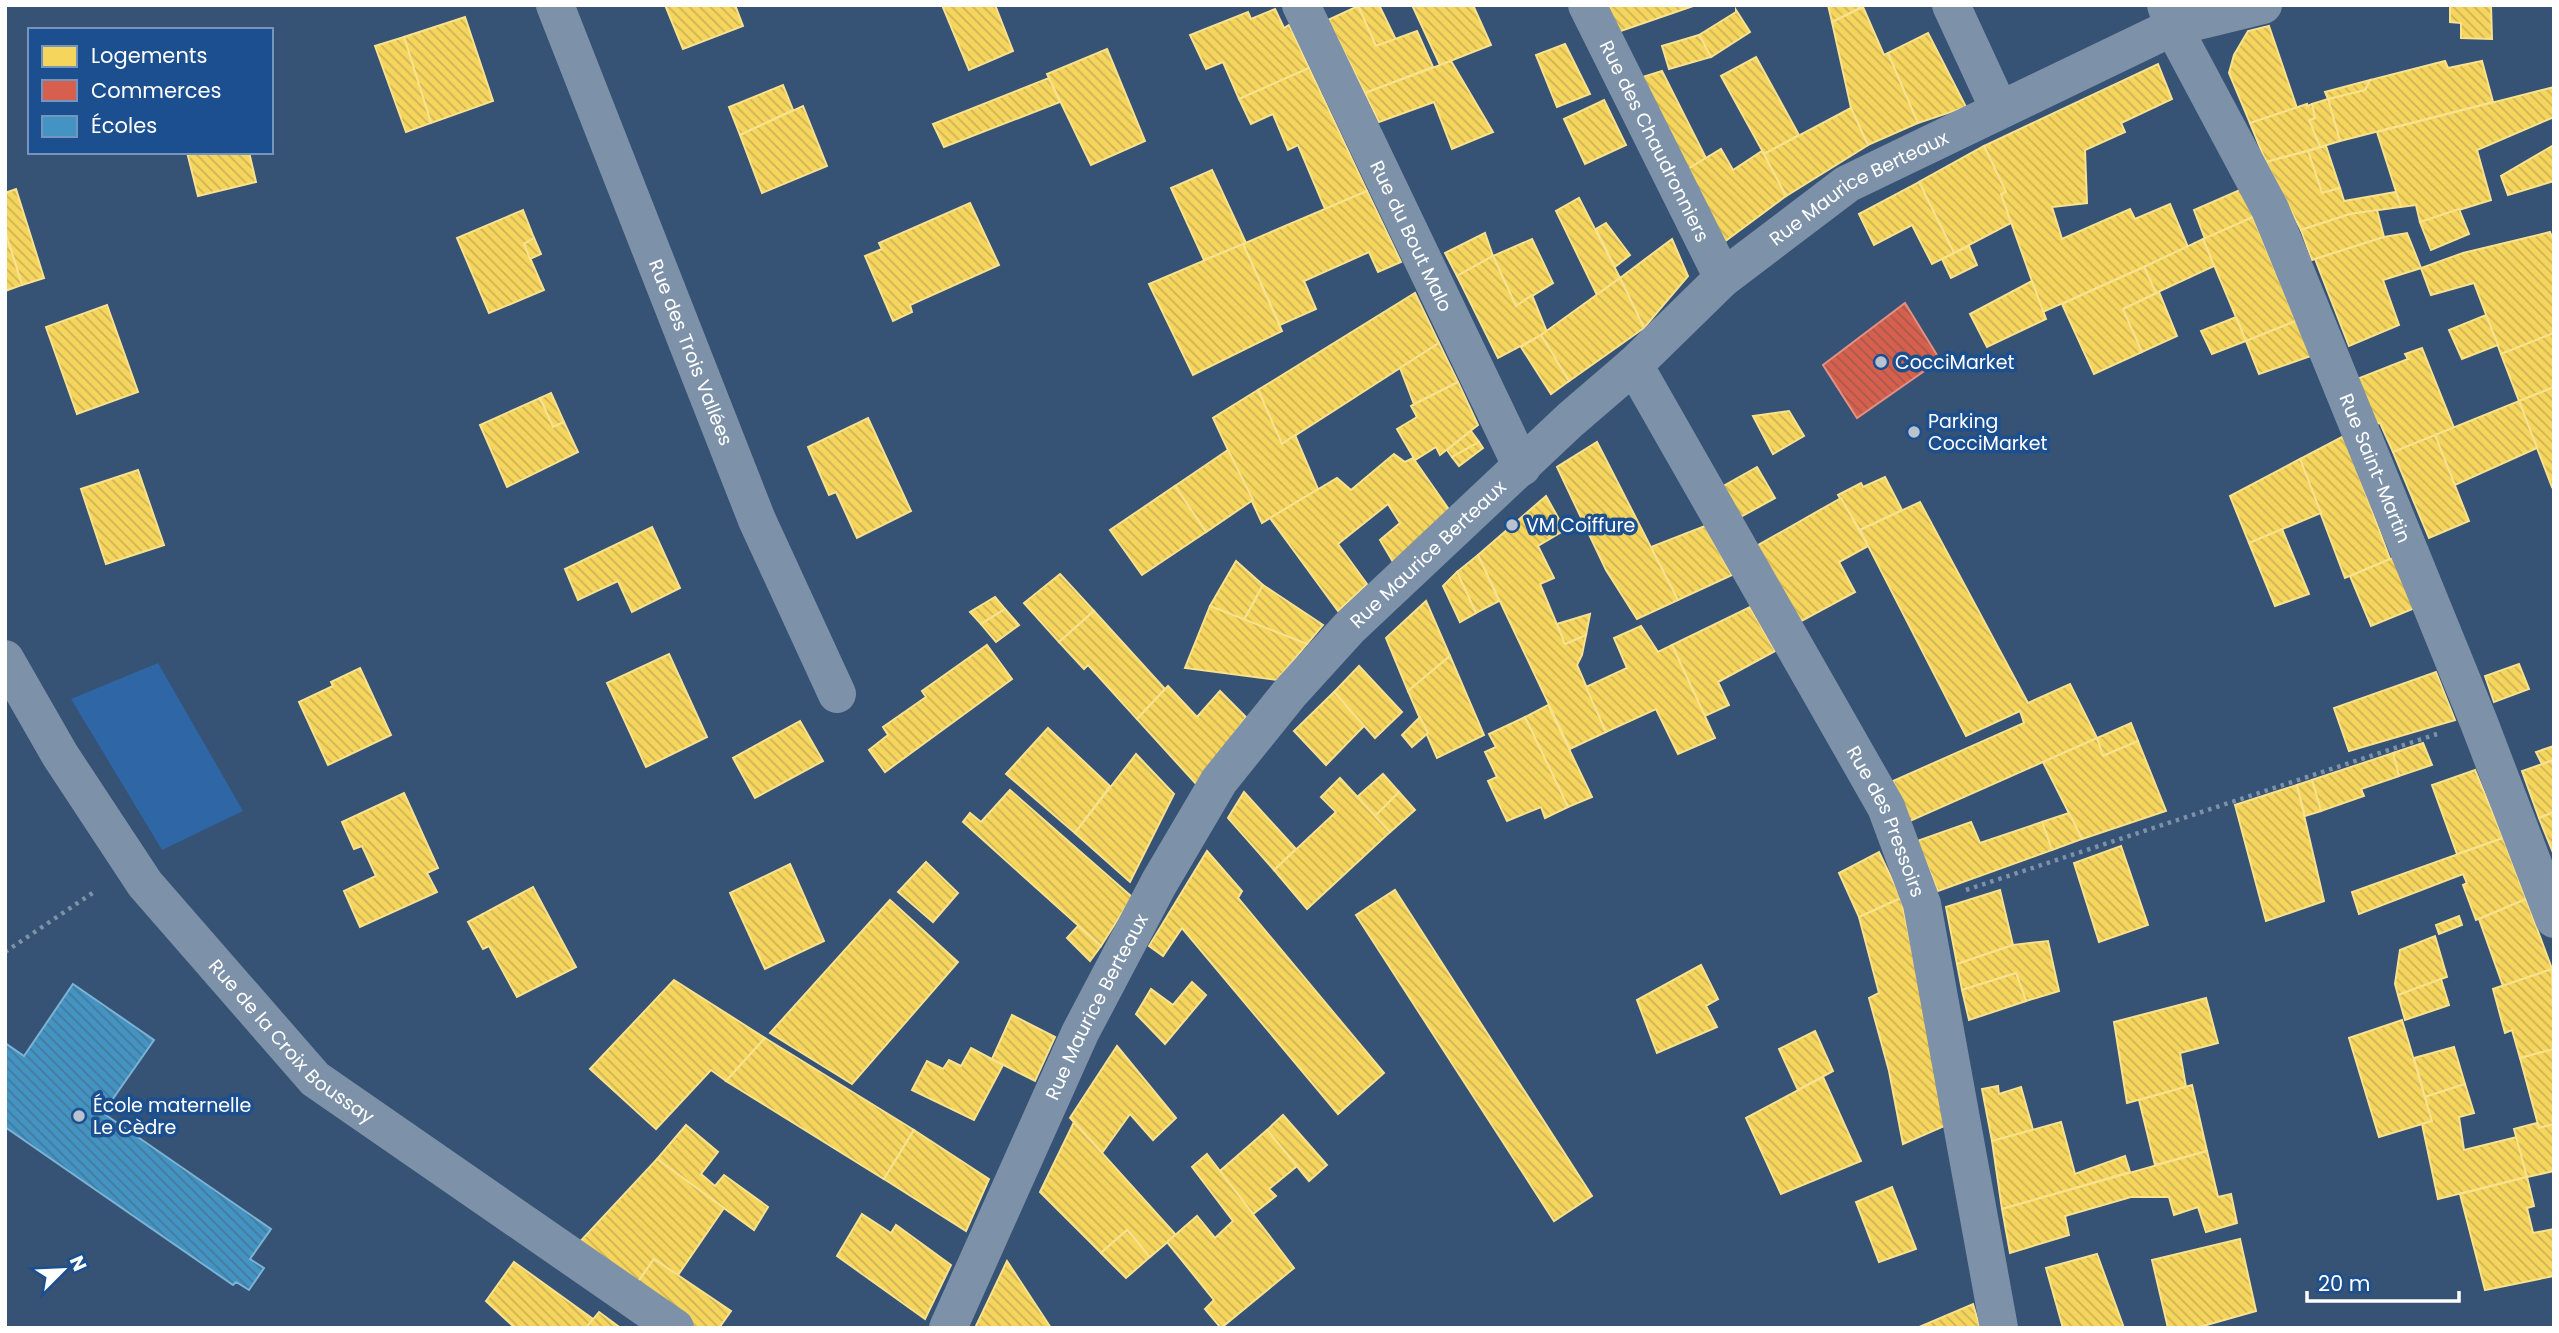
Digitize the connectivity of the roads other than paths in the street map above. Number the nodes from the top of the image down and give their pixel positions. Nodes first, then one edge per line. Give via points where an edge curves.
1 (555, 5) edge
2 (1301, 5) edge
3 (1587, 5) edge
4 (1951, 5) edge
5 (2263, 5) edge
6 (2169, 16) edge
7 (1999, 109) junction
8 (1723, 278) junction
9 (1634, 365) junction
10 (1522, 467) junction
11 (5, 659) edge
12 (838, 694) dead end
13 (2554, 919) edge
14 (675, 1328) edge
15 (948, 1328) edge
16 (1999, 1328) edge

1 - 12 street, Rue des Trois Vallées via 757,520
2 - 10 street, Rue du Bout Malo
3 - 8 street, Rue des Chaudronniers
4 - 7 street
5 - 6 street, Rue Maurice Berteaux
6 - 7 street, Rue Maurice Berteaux
6 - 13 street, Rue Saint-Martin via 2270,209
7 - 8 street, Rue Maurice Berteaux via 1847,184
8 - 9 street, Rue Maurice Berteaux
9 - 10 street, Rue Maurice Berteaux
9 - 16 street, Rue des Pressoirs via 1886,807 1922,904
10 - 15 street, Rue Maurice Berteaux via 1349,628 1219,781 1080,1033
11 - 14 street, Rue de la Croix Boussay via 60,755 145,884 315,1079

